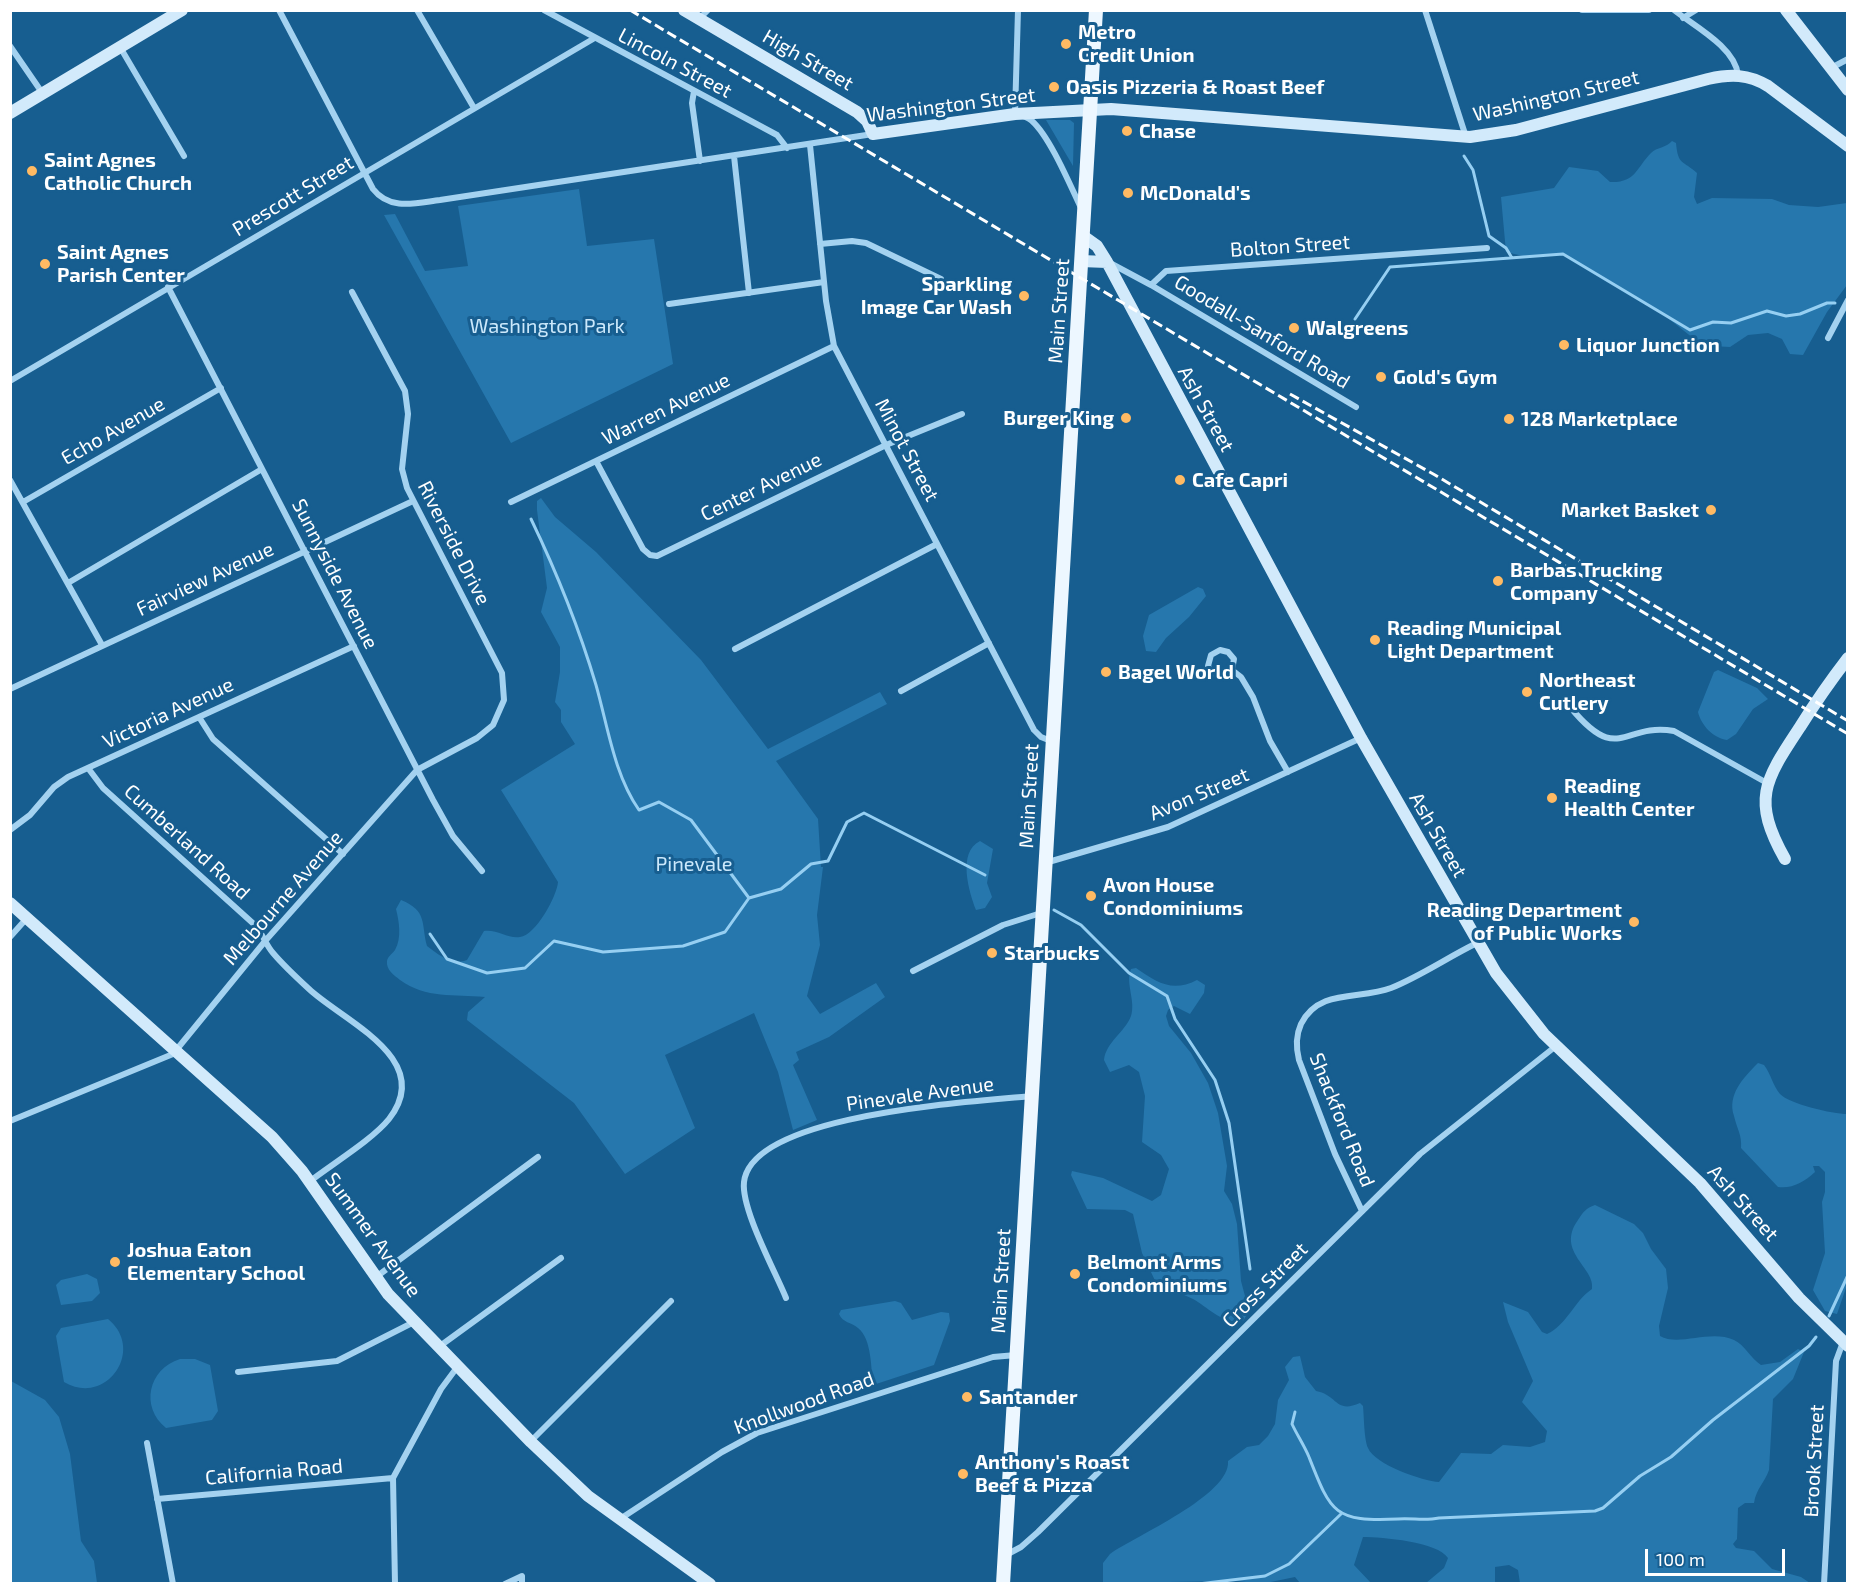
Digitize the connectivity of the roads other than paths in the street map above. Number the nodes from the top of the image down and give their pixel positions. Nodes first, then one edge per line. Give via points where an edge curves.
1 (182, 10) edge
2 (279, 10) edge
3 (417, 10) edge
4 (544, 10) edge
5 (684, 10) edge
6 (1018, 10) edge
7 (1096, 10) edge
8 (1425, 10) edge
9 (1582, 10) edge
10 (1649, 10) edge
11 (1674, 10) edge
12 (1696, 10) edge
13 (1786, 10) edge
14 (703, 15) edge
15 (1683, 18) junction
16 (593, 39) junction
17 (10, 45) edge
18 (120, 47) junction
19 (1848, 59) edge
20 (1831, 68) junction
21 (1738, 75) junction
22 (1848, 90) edge
23 (694, 91) junction
24 (44, 94) junction
25 (474, 108) junction
26 (1091, 110) junction
27 (10, 113) edge
28 (1015, 114) junction
29 (873, 134) junction
30 (1466, 138) junction
31 (810, 145) junction
32 (1847, 145) edge
33 (787, 148) junction
34 (184, 156) dead end
35 (734, 156) junction
36 (700, 161) junction
37 (364, 173) junction
38 (1084, 213) junction
39 (1083, 236) junction
40 (820, 244) junction
41 (1487, 248) dead end
42 (1081, 261) junction
43 (1107, 262) junction
44 (941, 279) dead end
45 (824, 282) junction
46 (1151, 285) junction
47 (168, 287) junction
48 (352, 292) dead end
49 (749, 293) junction
50 (1848, 300) edge
51 (669, 304) dead end
52 (1828, 338) dead end
53 (834, 346) junction
54 (10, 381) edge
55 (221, 388) junction
56 (1356, 407) dead end
57 (962, 414) dead end
58 (886, 445) junction
59 (596, 461) junction
60 (262, 469) junction
61 (10, 480) edge
62 (413, 501) junction
63 (23, 502) junction
64 (512, 502) dead end
65 (937, 544) junction
66 (305, 551) junction
67 (68, 584) junction
68 (989, 643) junction
69 (102, 645) junction
70 (354, 646) junction
71 (735, 649) dead end
72 (1848, 658) edge
73 (1232, 670) junction
74 (10, 688) edge
75 (901, 691) dead end
76 (1571, 708) dead end
77 (199, 717) junction
78 (1360, 738) junction
79 (1052, 741) junction
80 (88, 768) junction
81 (417, 770) junction
82 (1288, 772) junction
83 (1767, 783) junction
84 (10, 830) edge
85 (343, 854) junction
86 (1785, 859) dead end
87 (1044, 863) junction
88 (482, 871) dead end
89 (10, 903) edge
90 (1041, 913) junction
91 (27, 918) junction
92 (10, 937) edge
93 (266, 940) junction
94 (1477, 943) junction
95 (913, 971) dead end
96 (1556, 1046) junction
97 (176, 1051) junction
98 (1031, 1096) junction
99 (10, 1121) edge
100 (538, 1157) dead end
101 (309, 1182) junction
102 (1362, 1211) junction
103 (561, 1258) dead end
104 (376, 1277) junction
105 (786, 1298) dead end
106 (671, 1301) dead end
107 (414, 1322) junction
108 (1845, 1344) edge
109 (440, 1346) junction
110 (1016, 1355) junction
111 (458, 1366) junction
112 (238, 1371) dead end
113 (531, 1442) junction
114 (147, 1443) dead end
115 (393, 1478) junction
116 (157, 1499) junction
117 (619, 1520) junction
118 (1005, 1555) junction
119 (522, 1580) edge
120 (173, 1584) edge
121 (395, 1584) edge
122 (505, 1584) edge
123 (710, 1584) edge
124 (1004, 1584) edge
125 (1824, 1584) edge

1 - 18 street
2 - 37 street, Washington Street
3 - 25 street
4 - 16 street, Lincoln Street
5 - 14 street, High Street
6 - 28 street
7 - 26 main road, Main Street
8 - 30 street
9 - 10 street
11 - 15 street
12 - 15 street
13 - 20 street
14 - 29 street, High Street via 857,112
15 - 21 street via 1730,55
16 - 23 street, Lincoln Street
16 - 25 street, Prescott Street
17 - 24 street
18 - 24 street
18 - 34 street
19 - 20 street
20 - 22 street
21 - 30 street, Washington Street via 1708,79 1506,132
21 - 32 street via 1768,86
23 - 33 street, Lincoln Street via 779,136
23 - 36 street via 693,116
24 - 27 street
25 - 37 street, Prescott Street
26 - 28 street, Washington Street
26 - 30 street, Washington Street
26 - 38 main road, Main Street
28 - 29 street, Washington Street
28 - 38 street via 1035,123
29 - 31 street, Washington Street
31 - 33 street, Washington Street
31 - 40 street, Minot Street
33 - 35 street, Washington Street
35 - 36 street, Washington Street
35 - 49 street
36 - 37 street, Washington Street via 403,205 381,197
37 - 47 street, Prescott Street
38 - 39 main road, Main Street
39 - 42 main road, Main Street
39 - 43 street, Ash Street via 1097,246
40 - 44 street via 867,243
40 - 45 street, Minot Street
41 - 46 street, Bolton Street via 1166,271
42 - 43 street
42 - 79 main road, Main Street
43 - 46 street
43 - 78 street, Ash Street
45 - 49 street
45 - 53 street, Minot Street
46 - 56 street, Goodall-Sanford Road
47 - 54 street, Prescott Street
47 - 55 street, Sunnyside Avenue
48 - 62 street, Riverside Drive via 404,386 408,414 403,474
49 - 51 street
50 - 52 street
53 - 58 street, Minot Street
53 - 59 street, Warren Avenue
55 - 60 street, Sunnyside Avenue
55 - 63 street, Echo Avenue
57 - 58 street, Center Avenue
58 - 59 street, Center Avenue via 660,555 650,555 643,549
58 - 65 street, Minot Street
59 - 64 street, Warren Avenue
60 - 66 street, Sunnyside Avenue
60 - 67 street
61 - 63 street
62 - 66 street, Fairview Avenue
62 - 81 street, Riverside Drive via 499,667 505,693 500,713 488,730
63 - 67 street
65 - 68 street, Minot Street
65 - 71 street
66 - 69 street, Fairview Avenue
66 - 70 street, Sunnyside Avenue
67 - 69 street
68 - 75 street
68 - 79 street, Minot Street via 1034,730
69 - 74 street, Fairview Avenue
70 - 77 street, Victoria Avenue
70 - 81 street, Sunnyside Avenue
72 - 83 street via 1776,762
73 - 73 street via 1234,659 1226,651 1215,651 1209,657 1208,666 1215,674 1223,676
73 - 82 street via 1253,697 1270,741
76 - 83 street via 1589,729 1602,736 1619,739 1674,731
77 - 80 street, Victoria Avenue
77 - 85 street via 213,739
78 - 82 street, Avon Street
78 - 94 street, Ash Street
79 - 87 main road, Main Street
80 - 84 street, Victoria Avenue via 54,787 30,815
80 - 93 street, Cumberland Road via 100,786 256,926
81 - 85 street, Melbourne Avenue
81 - 88 street, Sunnyside Avenue via 453,836
82 - 87 street, Avon Street via 1168,827
83 - 86 street via 1768,823
85 - 93 street, Melbourne Avenue
87 - 90 main road, Main Street
89 - 91 street, Summer Avenue
90 - 95 street via 993,930
90 - 98 main road, Main Street
91 - 92 street
91 - 97 street, Summer Avenue
93 - 97 street, Melbourne Avenue
93 - 101 street, Cumberland Road via 273,953 313,993 385,1047 400,1075 400,1096 390,1118
94 - 96 street, Ash Street via 1514,999
94 - 102 street, Shackford Road via 1393,987 1319,1004 1300,1026 1299,1060
96 - 102 street, Cross Street via 1420,1154
96 - 108 street, Ash Street via 1700,1182 1799,1298
97 - 99 street via 166,1059
97 - 101 street, Summer Avenue via 272,1137
98 - 105 street, Pinevale Avenue via 867,1115 806,1133 762,1154 746,1177 746,1201
98 - 110 main road, Main Street
100 - 104 street
101 - 104 street, Summer Avenue
102 - 118 street, Cross Street via 1038,1532
103 - 109 street
104 - 107 street, Summer Avenue
106 - 113 street
107 - 109 street, Summer Avenue
107 - 112 street via 338,1361
108 - 125 street, Brook Street via 1836,1361
109 - 111 street, Summer Avenue
110 - 117 street, Knollwood Road via 993,1357 757,1434 722,1452
110 - 118 main road, Main Street
111 - 113 street, Summer Avenue
111 - 115 street via 441,1389
113 - 117 street, Summer Avenue via 574,1485
114 - 116 street
115 - 116 street, California Road
115 - 121 street
116 - 120 street
117 - 123 street, Summer Avenue
118 - 124 main road, Main Street
119 - 122 street

